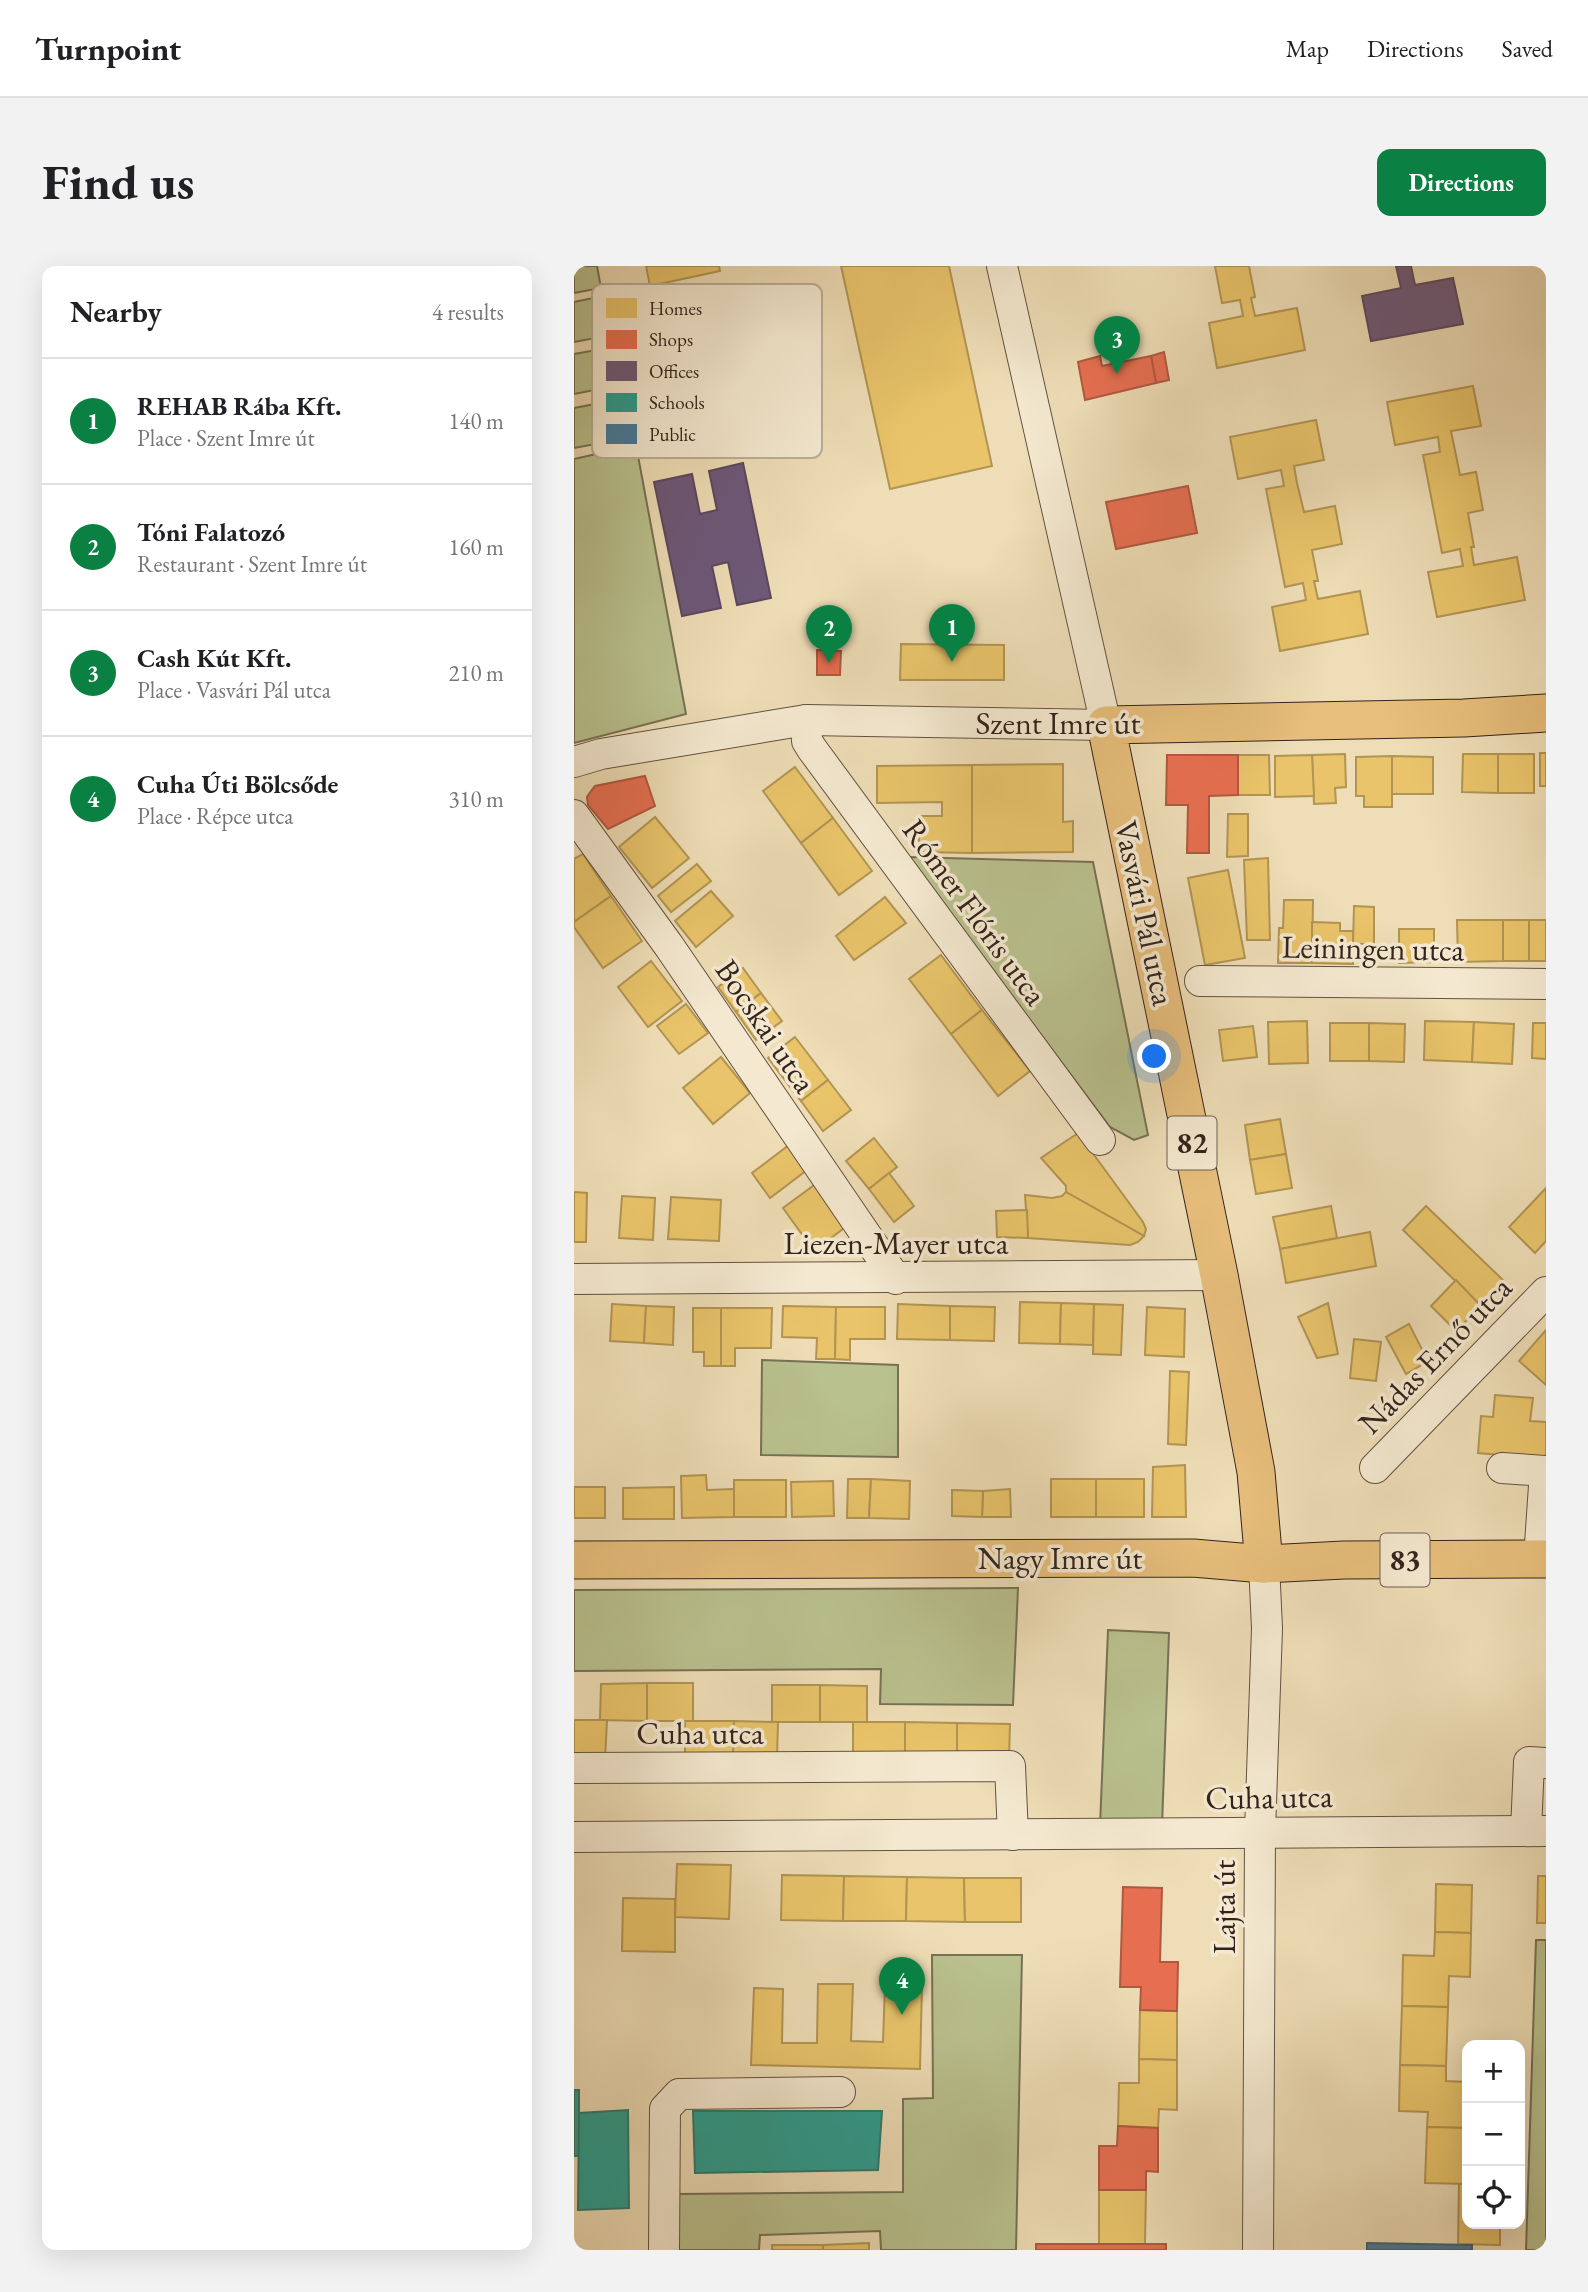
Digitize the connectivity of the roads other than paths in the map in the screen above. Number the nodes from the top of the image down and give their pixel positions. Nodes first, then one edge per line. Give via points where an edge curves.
1 (1002, 266) edge
2 (1546, 713) edge
3 (806, 720) junction
4 (1106, 725) junction
5 (574, 762) edge
6 (574, 815) edge
7 (1200, 981) dead end
8 (1546, 984) edge
9 (1100, 1140) dead end
10 (1219, 1275) junction
11 (574, 1279) edge
12 (896, 1279) junction
13 (1546, 1292) edge
14 (1375, 1468) dead end
15 (1502, 1468) dead end
16 (1545, 1471) edge
17 (1542, 1559) edge
18 (574, 1560) edge
19 (1264, 1564) junction
20 (1546, 1763) edge
21 (574, 1769) edge
22 (1536, 1831) edge
23 (1260, 1832) junction
24 (1013, 1835) junction
25 (574, 1837) edge
26 (840, 2092) dead end
27 (664, 2250) edge
28 (1258, 2250) edge

1 - 4 street, Vasvári Pál utca
2 - 4 main road, Szent Imre út
3 - 4 street, Szent Imre út
3 - 5 street, Szent Imre út
3 - 9 street, Rómer Flóris utca via 811,749
4 - 10 main road, Vasvári Pál utca / 82
6 - 12 street, Bocskai utca
7 - 8 street, Leiningen utca
10 - 12 street, Liezen-Mayer utca
10 - 19 main road, Vasvári Pál utca / 82 via 1256,1472
11 - 12 street, Liezen-Mayer utca
13 - 14 street, Nádas Ernő utca
15 - 16 street
16 - 17 street
17 - 19 main road, Nagy Imre út / 83
18 - 19 main road, Nagy Imre út via 1193,1558
19 - 23 street, Lajta út
20 - 22 street, Cuha utca via 1529,1762
21 - 24 street, Cuha utca via 1010,1766
22 - 23 street, Cuha utca
23 - 24 street, Cuha utca
23 - 28 street, Lajta út
24 - 25 street, Cuha utca
26 - 27 street via 679,2094 665,2109

